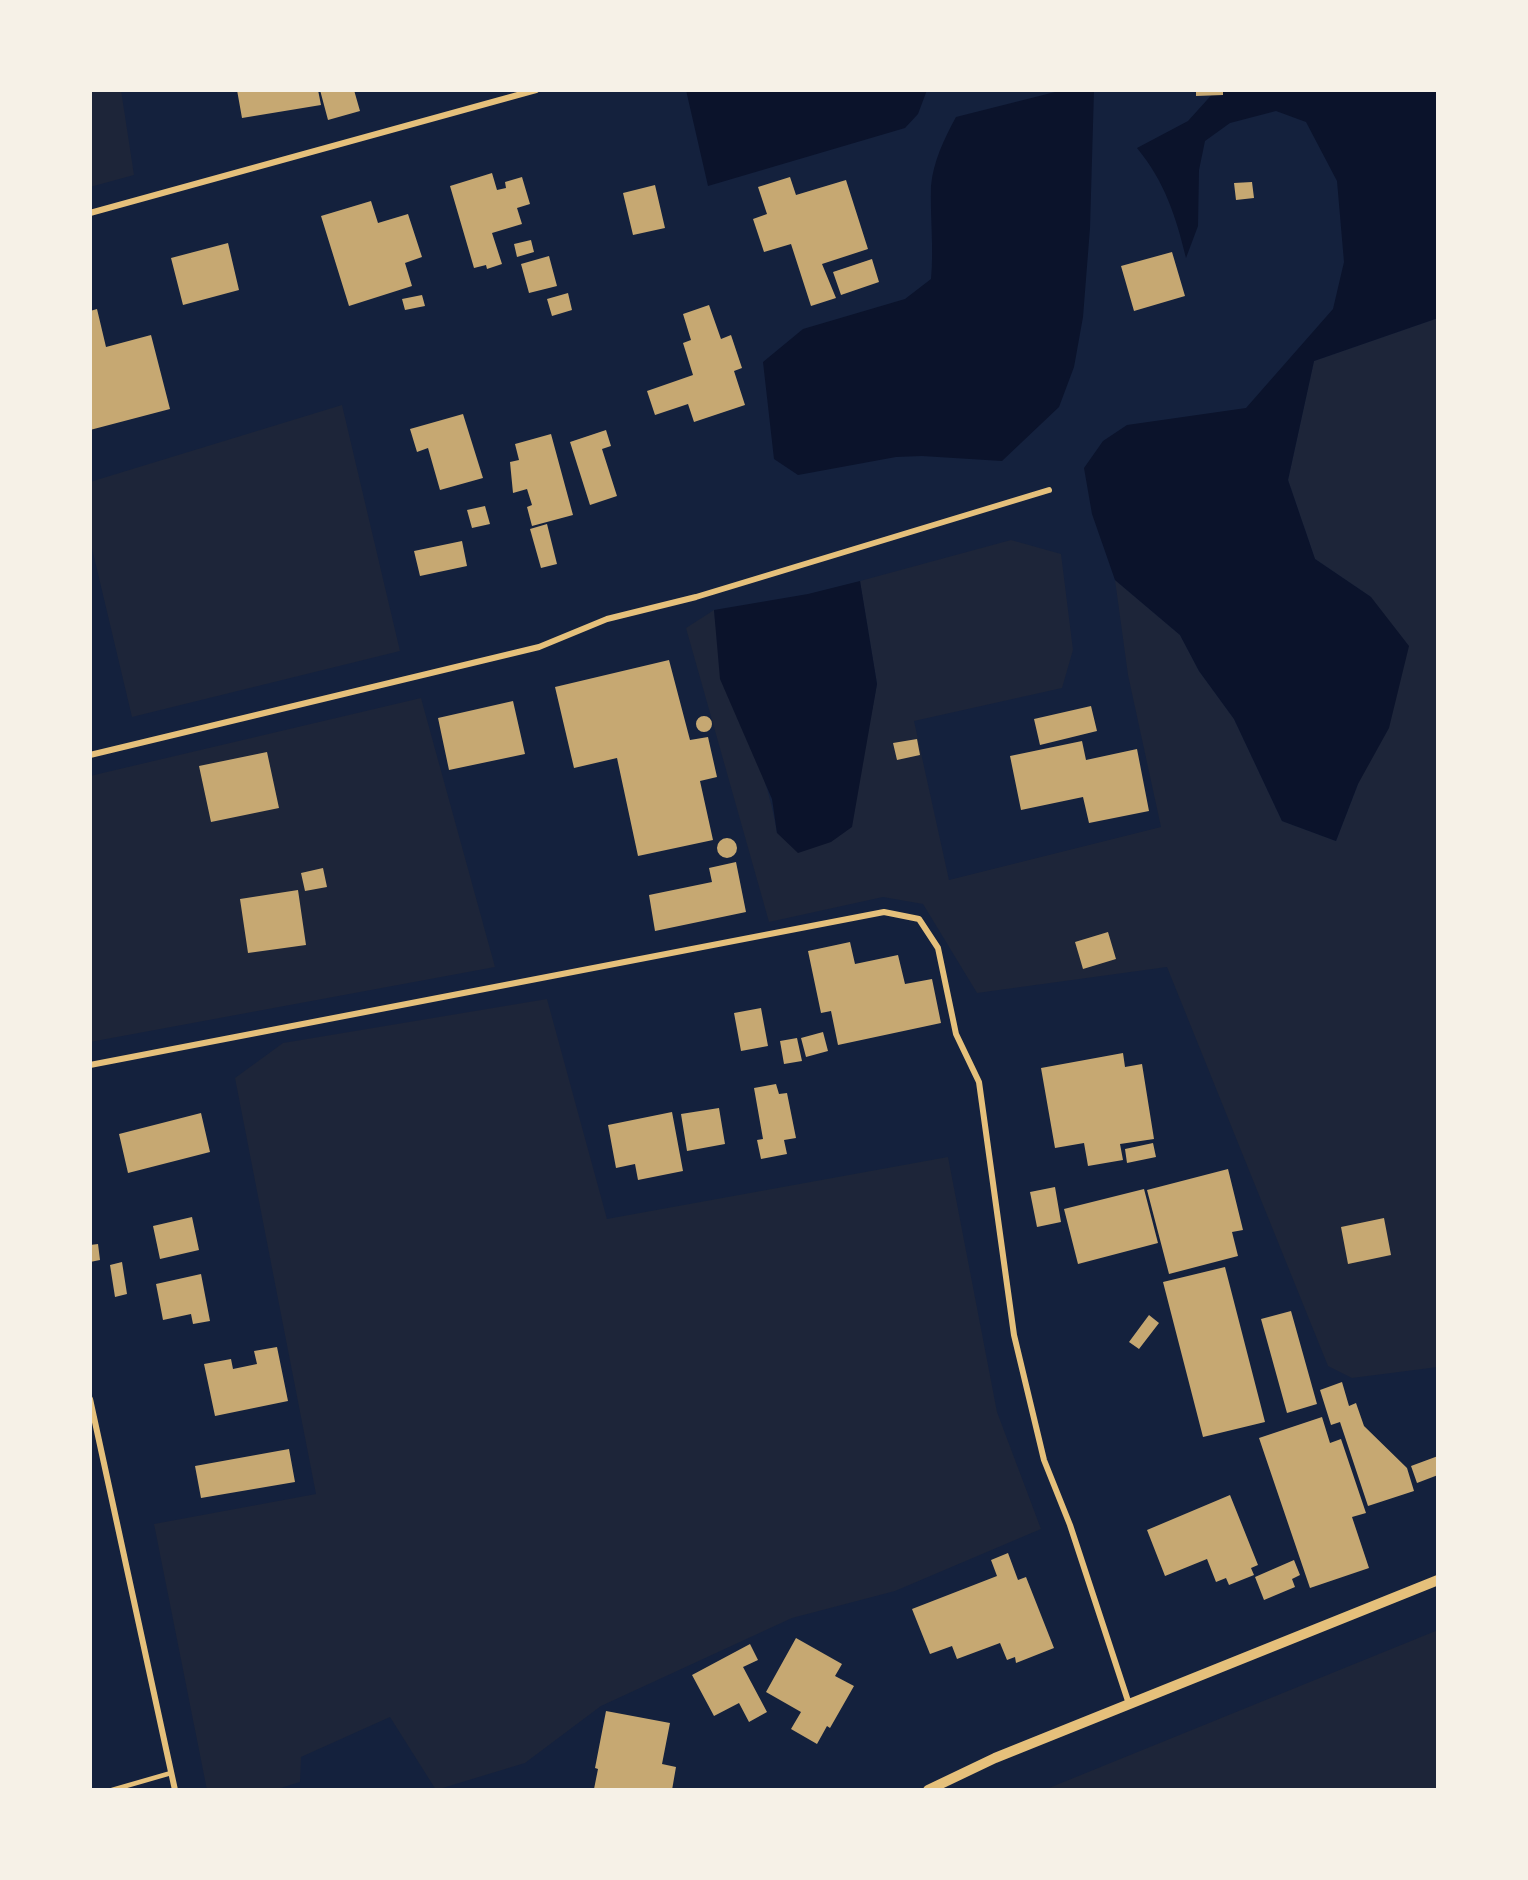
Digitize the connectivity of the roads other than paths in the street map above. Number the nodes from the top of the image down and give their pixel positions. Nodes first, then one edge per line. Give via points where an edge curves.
1 (536, 90) edge
2 (90, 213) edge
3 (1049, 490) dead end
4 (90, 755) edge
5 (90, 1065) edge
6 (90, 1399) edge
7 (91, 1409) edge
8 (1438, 1580) edge
9 (1129, 1704) junction
10 (171, 1773) junction
11 (112, 1790) edge
12 (175, 1790) edge
13 (928, 1790) edge

1 - 2 street
3 - 4 street via 696,597 608,618 539,647
5 - 9 street via 885,912 919,919 938,948 956,1034 979,1082 1014,1335 1044,1460 1070,1525
6 - 7 street
7 - 10 street
8 - 9 street
9 - 13 street via 995,1758
10 - 11 lane
10 - 12 street

